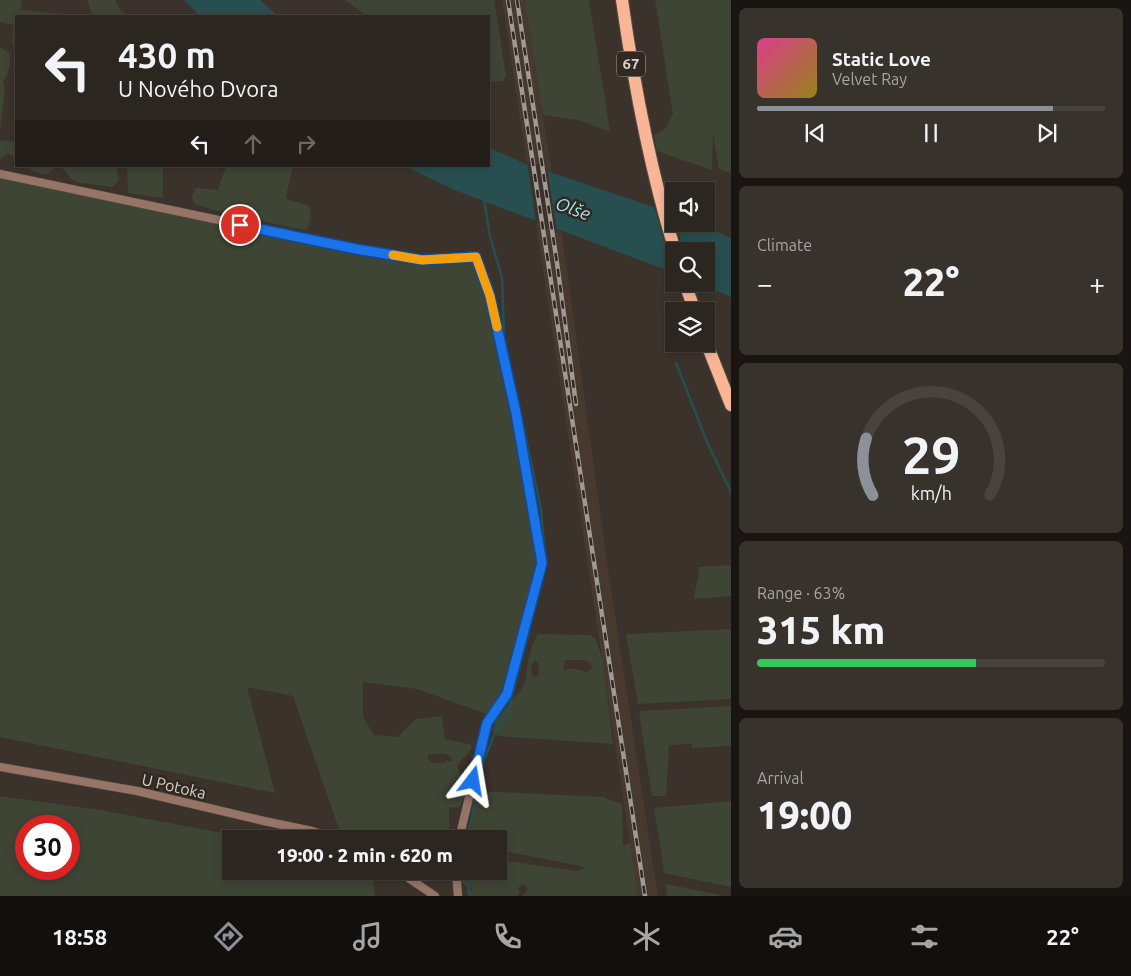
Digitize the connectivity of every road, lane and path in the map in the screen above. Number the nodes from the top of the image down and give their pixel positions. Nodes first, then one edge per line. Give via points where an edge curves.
1 (622, 0) edge
2 (0, 174) edge
3 (672, 242) edge
4 (710, 352) edge
5 (731, 405) edge
6 (0, 767) edge
7 (312, 830) edge
8 (461, 830) edge
9 (411, 880) edge
10 (457, 880) edge
11 (435, 896) edge
12 (458, 896) edge

1 - 3 main road, 67 via 643,128
2 - 8 street via 365,251 422,260 476,257 490,296 518,422 542,563 507,694 487,723
4 - 5 main road
6 - 7 street, U Potoka via 137,792
9 - 11 street
10 - 12 street

